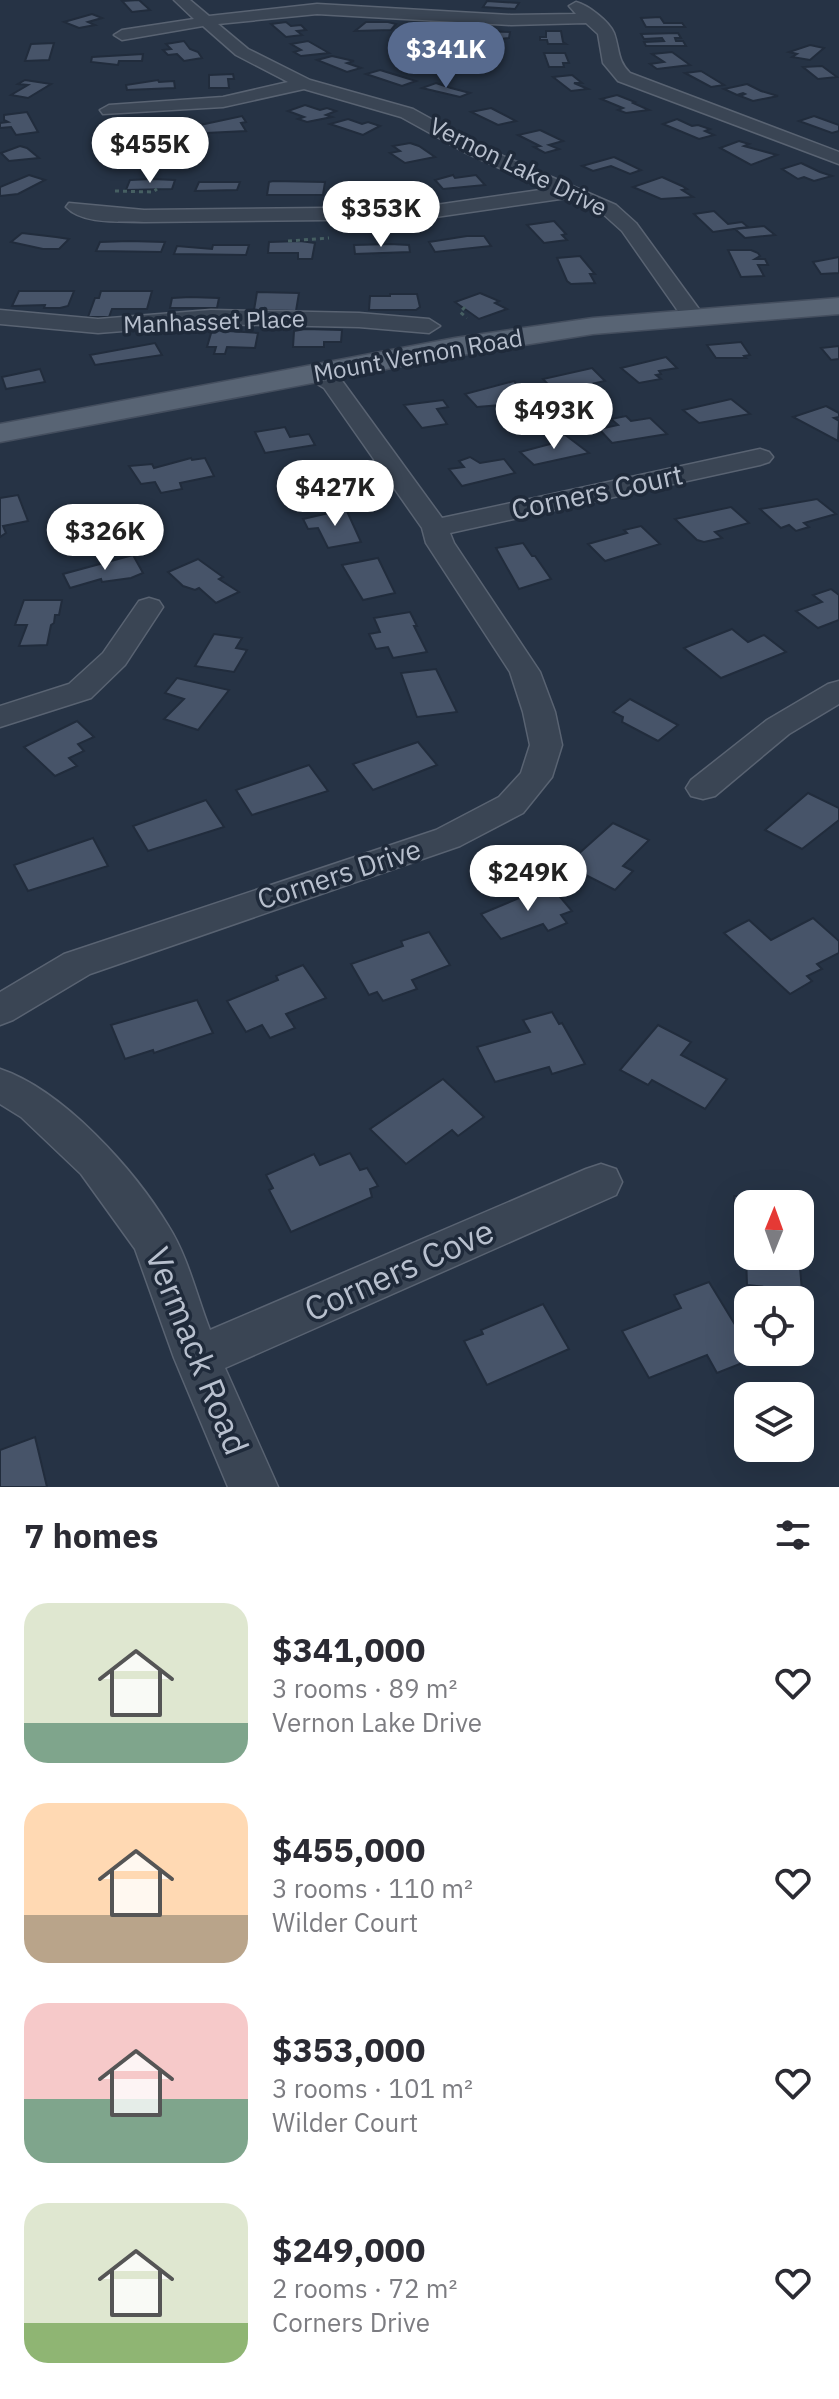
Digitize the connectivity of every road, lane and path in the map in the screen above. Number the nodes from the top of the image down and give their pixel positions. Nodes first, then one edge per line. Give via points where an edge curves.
1 (181, 0) edge
2 (566, 0) edge
3 (592, 18) junction
4 (209, 21) junction
5 (122, 35) dead end
6 (304, 84) junction
7 (109, 110) dead end
8 (839, 158) edge
9 (157, 189) dead end
10 (115, 191) dead end
11 (572, 191) junction
12 (76, 207) dead end
13 (329, 238) dead end
14 (288, 241) dead end
15 (839, 306) edge
16 (465, 307) dead end
17 (693, 316) junction
18 (0, 317) edge
19 (467, 318) dead end
20 (429, 326) dead end
21 (313, 374) junction
22 (0, 433) edge
23 (760, 457) dead end
24 (435, 528) junction
25 (149, 607) dead end
26 (839, 691) edge
27 (0, 717) edge
28 (703, 788) dead end
29 (0, 1010) edge
30 (0, 1085) edge
31 (601, 1182) dead end
32 (197, 1358) junction
33 (253, 1487) edge

1 - 4 street, Vernon Lake Drive
2 - 3 street
3 - 4 street via 511,20 340,9
3 - 8 street via 606,32 611,63 624,77
4 - 5 street
4 - 6 street, Vernon Lake Drive via 242,52
6 - 7 street via 223,102
6 - 11 street, Vernon Lake Drive via 407,113 474,150
9 - 10 path
11 - 12 street via 422,213 144,216 98,214
11 - 17 street, Vernon Lake Drive via 609,209 629,227
13 - 14 path
15 - 17 main road, Mount Vernon Road
16 - 19 path via 460,312
17 - 21 main road, Mount Vernon Road via 501,340
18 - 20 street, Manhasset Place via 98,326 211,317
21 - 22 main road, Mount Vernon Road
21 - 24 street, Corners Drive via 332,383
23 - 24 street, Corners Court
24 - 29 street, Corners Drive via 525,672 539,712 546,745 536,777 511,805 433,844 77,964
25 - 27 street via 114,659 80,691
26 - 28 street via 778,727
30 - 32 street, Vermack Road via 35,1105 96,1162 154,1240
31 - 32 street, Corners Cove
32 - 33 street, Vermack Road

